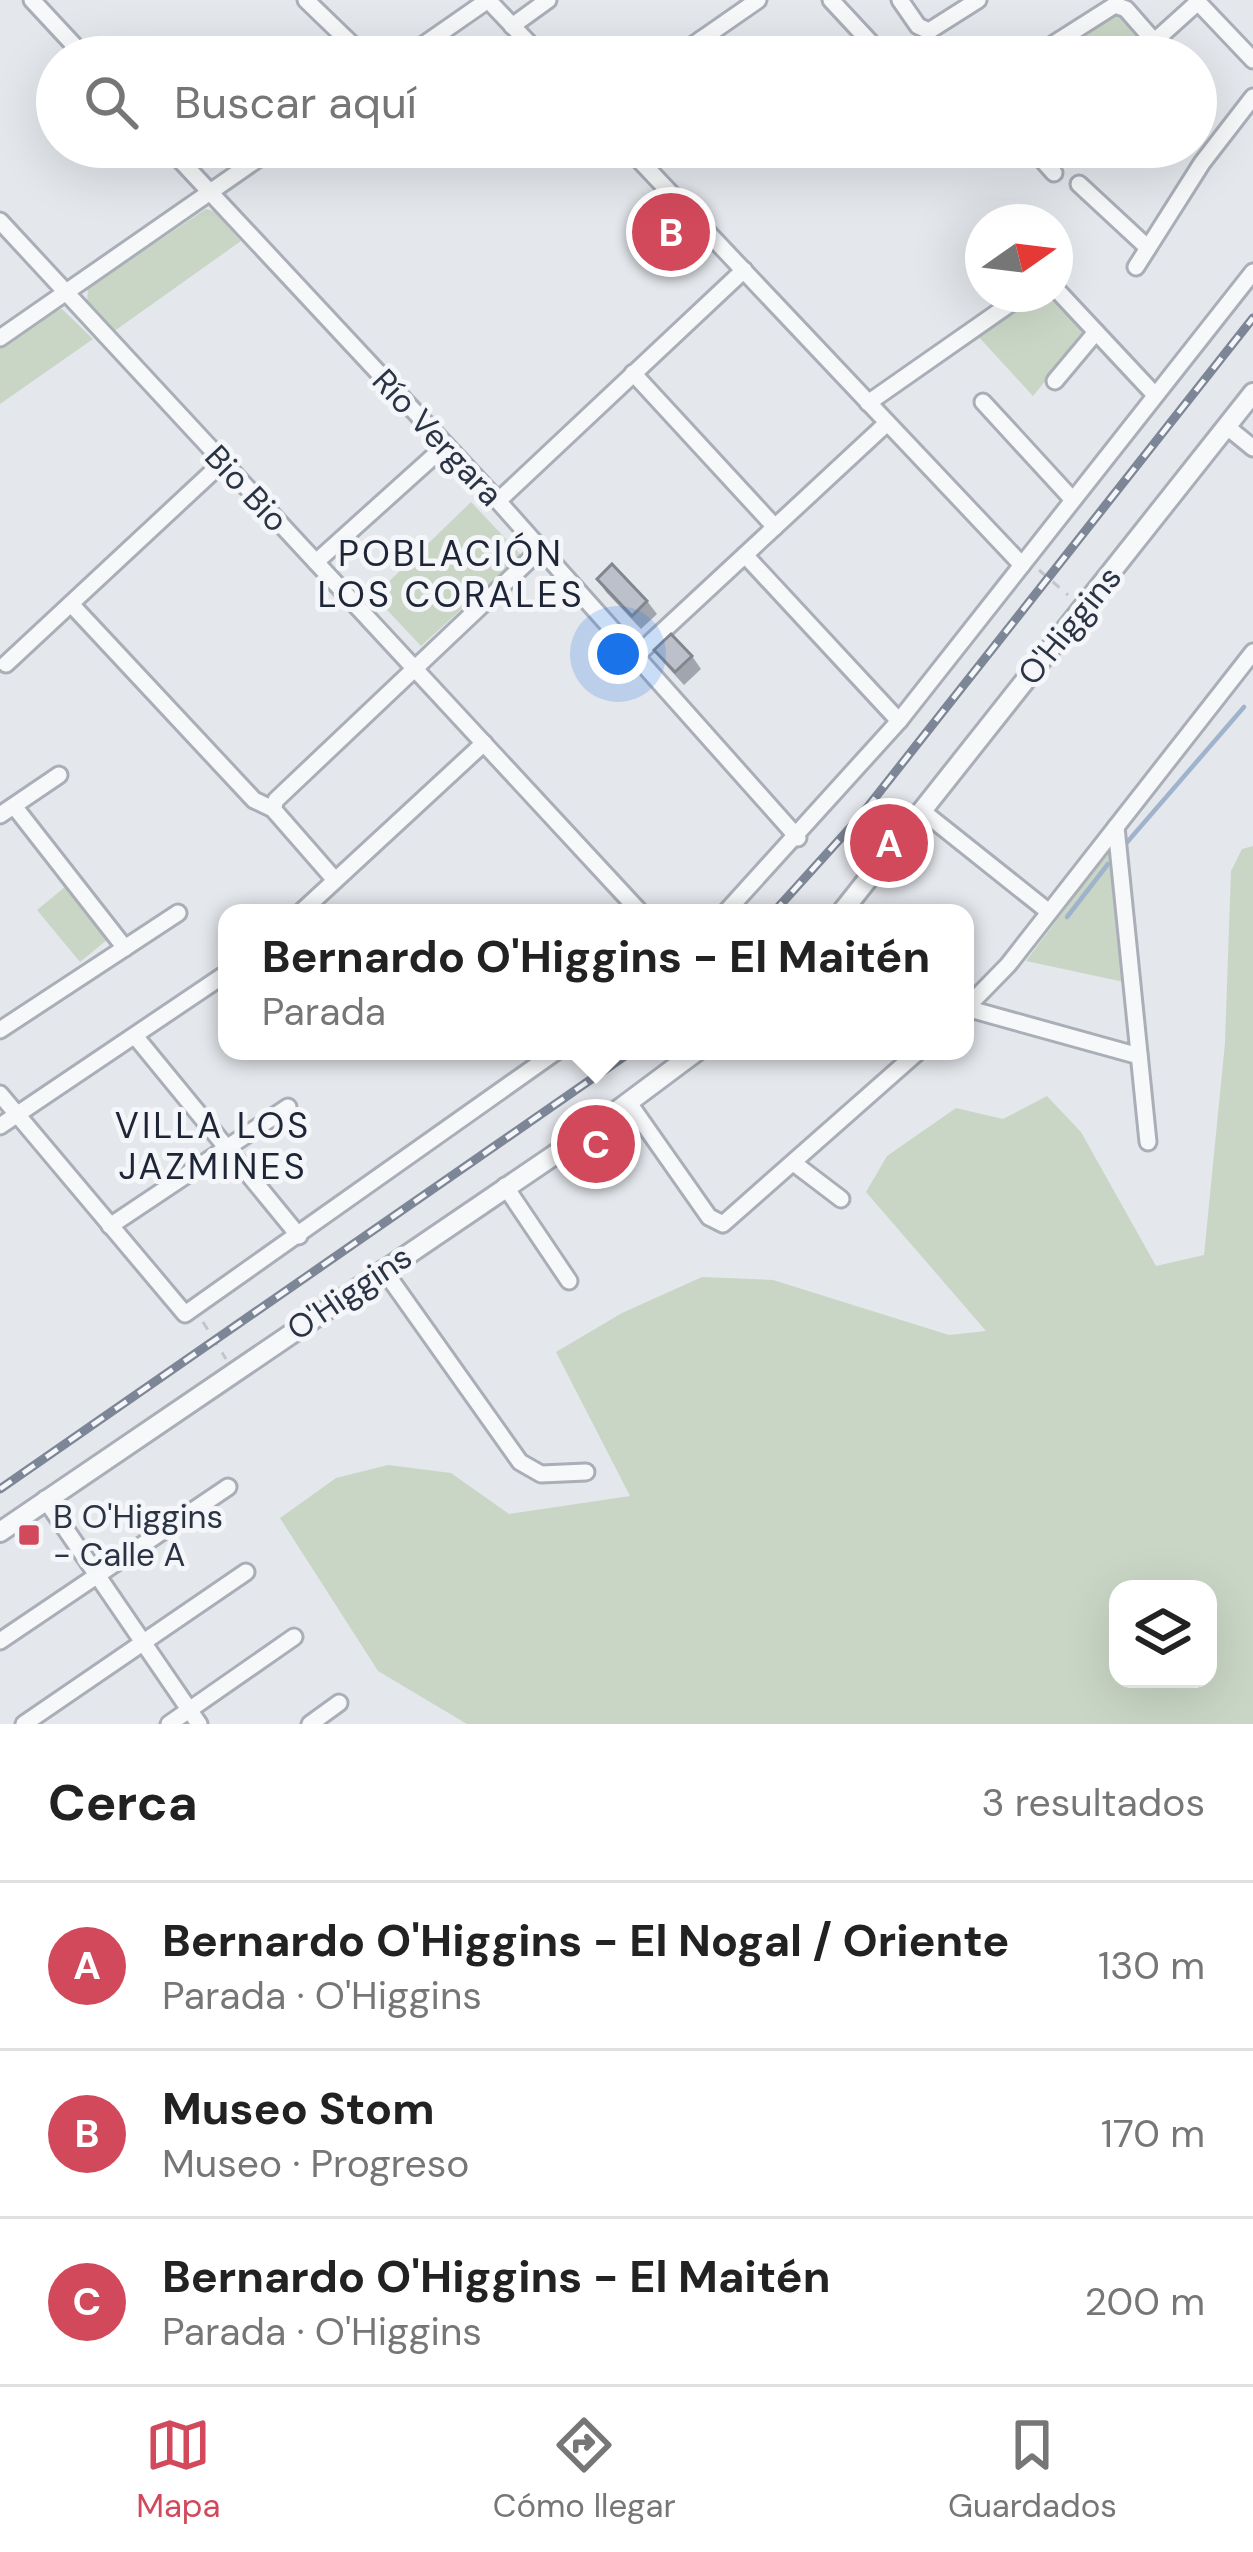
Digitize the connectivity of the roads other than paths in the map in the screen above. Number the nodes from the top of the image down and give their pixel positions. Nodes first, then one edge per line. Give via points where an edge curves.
1 (32, 0) edge
2 (306, 0) edge
3 (488, 0) edge
4 (548, 0) edge
5 (758, 0) edge
6 (831, 0) edge
7 (900, 0) edge
8 (978, 0) edge
9 (1197, 1) edge
10 (512, 26) junction
11 (65, 36) edge
12 (343, 36) edge
13 (436, 36) edge
14 (522, 36) edge
15 (706, 36) edge
16 (864, 36) edge
17 (1066, 36) edge
18 (1150, 36) edge
19 (1159, 36) edge
20 (1253, 59) edge
21 (1253, 98) edge
22 (1217, 145) edge
23 (187, 168) edge
24 (244, 168) edge
25 (647, 168) edge
26 (1051, 168) edge
27 (1199, 168) edge
28 (1054, 172) dead end
29 (1079, 184) dead end
30 (209, 192) junction
31 (0, 221) edge
32 (1148, 248) junction
33 (1136, 268) dead end
34 (743, 270) junction
35 (1253, 272) edge
36 (65, 292) junction
37 (1073, 307) edge
38 (998, 312) edge
39 (1096, 332) junction
40 (0, 338) edge
41 (633, 374) junction
42 (1055, 381) dead end
43 (1253, 393) edge
44 (1155, 395) junction
45 (983, 402) dead end
46 (868, 403) junction
47 (887, 423) junction
48 (1226, 426) junction
49 (446, 446) junction
50 (1253, 448) edge
51 (223, 462) junction
52 (498, 500) junction
53 (1073, 500) junction
54 (775, 527) junction
55 (541, 549) junction
56 (745, 555) junction
57 (316, 562) junction
58 (1022, 565) junction
59 (70, 604) junction
60 (636, 656) junction
61 (1251, 663) edge
62 (6, 664) dead end
63 (415, 669) junction
64 (899, 721) junction
65 (484, 743) junction
66 (59, 775) dead end
67 (273, 809) junction
68 (7, 810) edge
69 (921, 810) junction
70 (1116, 827) junction
71 (798, 838) junction
72 (335, 880) junction
73 (310, 904) edge
74 (633, 904) edge
75 (734, 904) edge
76 (848, 904) edge
77 (1048, 912) junction
78 (178, 913) dead end
79 (125, 948) junction
80 (218, 979) edge
81 (974, 999) edge
82 (974, 1010) edge
83 (0, 1030) edge
84 (135, 1036) junction
85 (1139, 1056) junction
86 (544, 1060) edge
87 (685, 1060) edge
88 (909, 1060) edge
89 (0, 1094) edge
90 (629, 1103) junction
91 (288, 1107) dead end
92 (18, 1115) junction
93 (0, 1126) edge
94 (1148, 1142) dead end
95 (227, 1149) junction
96 (796, 1164) junction
97 (505, 1186) junction
98 (842, 1198) dead end
99 (110, 1226) junction
100 (298, 1237) junction
101 (383, 1269) junction
102 (569, 1281) dead end
103 (586, 1472) dead end
104 (228, 1487) dead end
105 (45, 1499) junction
106 (0, 1532) edge
107 (246, 1573) dead end
108 (98, 1575) junction
109 (294, 1637) dead end
110 (0, 1641) edge
111 (143, 1642) junction
112 (339, 1703) dead end
113 (194, 1717) edge
114 (24, 1724) edge
115 (169, 1724) edge
116 (310, 1724) edge

1 - 11 street
2 - 12 street
3 - 10 street
3 - 13 street
4 - 10 street
5 - 15 street
6 - 16 street
7 - 8 street via 929,31
9 - 19 street
9 - 20 street
10 - 14 street
17 - 18 street via 1114,5
21 - 22 street
23 - 30 street, Río Vergara
24 - 30 street
25 - 34 street
26 - 28 street
27 - 32 street
29 - 32 street
30 - 36 street
30 - 49 street, Río Vergara
31 - 36 street, Bio Bio
32 - 33 street
34 - 41 street
34 - 46 street
35 - 44 street
36 - 40 street
36 - 51 street, Bio Bio
37 - 39 street
38 - 46 street
39 - 42 street
39 - 44 street
41 - 52 street
41 - 54 street
43 - 48 street, O'Higgins
44 - 53 street
45 - 53 street
46 - 47 street
47 - 54 street
47 - 58 street
48 - 50 street
48 - 69 street, O'Higgins
49 - 52 street, Río Vergara
49 - 57 street
51 - 57 street, Bio Bio
51 - 59 street
52 - 55 street, Río Vergara
53 - 58 street
54 - 56 street
55 - 60 street, Río Vergara
55 - 63 street
56 - 60 street
56 - 64 street
57 - 63 street, Bio Bio
58 - 64 street
59 - 62 street
59 - 67 street via 254,800
60 - 71 street, Río Vergara
61 - 70 street
63 - 65 street, Bio Bio
63 - 67 street
64 - 71 street
65 - 72 street
65 - 74 street, Bio Bio
66 - 68 street
67 - 72 street
68 - 79 street
69 - 76 street, O'Higgins
69 - 77 street
70 - 77 street
70 - 85 street
71 - 75 street
72 - 73 street
77 - 81 street
78 - 79 street
79 - 83 street
80 - 84 street
82 - 85 street
84 - 92 street
84 - 95 street
85 - 94 street
86 - 100 street
87 - 90 street, O'Higgins
88 - 96 street
89 - 92 street
90 - 96 street via 719,1224 734,1220
90 - 97 street, O'Higgins
91 - 95 street
92 - 93 street
92 - 99 street
95 - 99 street
95 - 100 street
96 - 98 street
97 - 101 street, O'Higgins
97 - 102 street
99 - 100 street via 185,1314
101 - 103 street via 520,1462 549,1475
101 - 105 street, O'Higgins
104 - 108 street
105 - 106 street, O'Higgins
105 - 108 street
107 - 111 street
108 - 110 street
108 - 111 street
109 - 113 street
111 - 113 street
111 - 114 street
112 - 116 street
113 - 115 street

